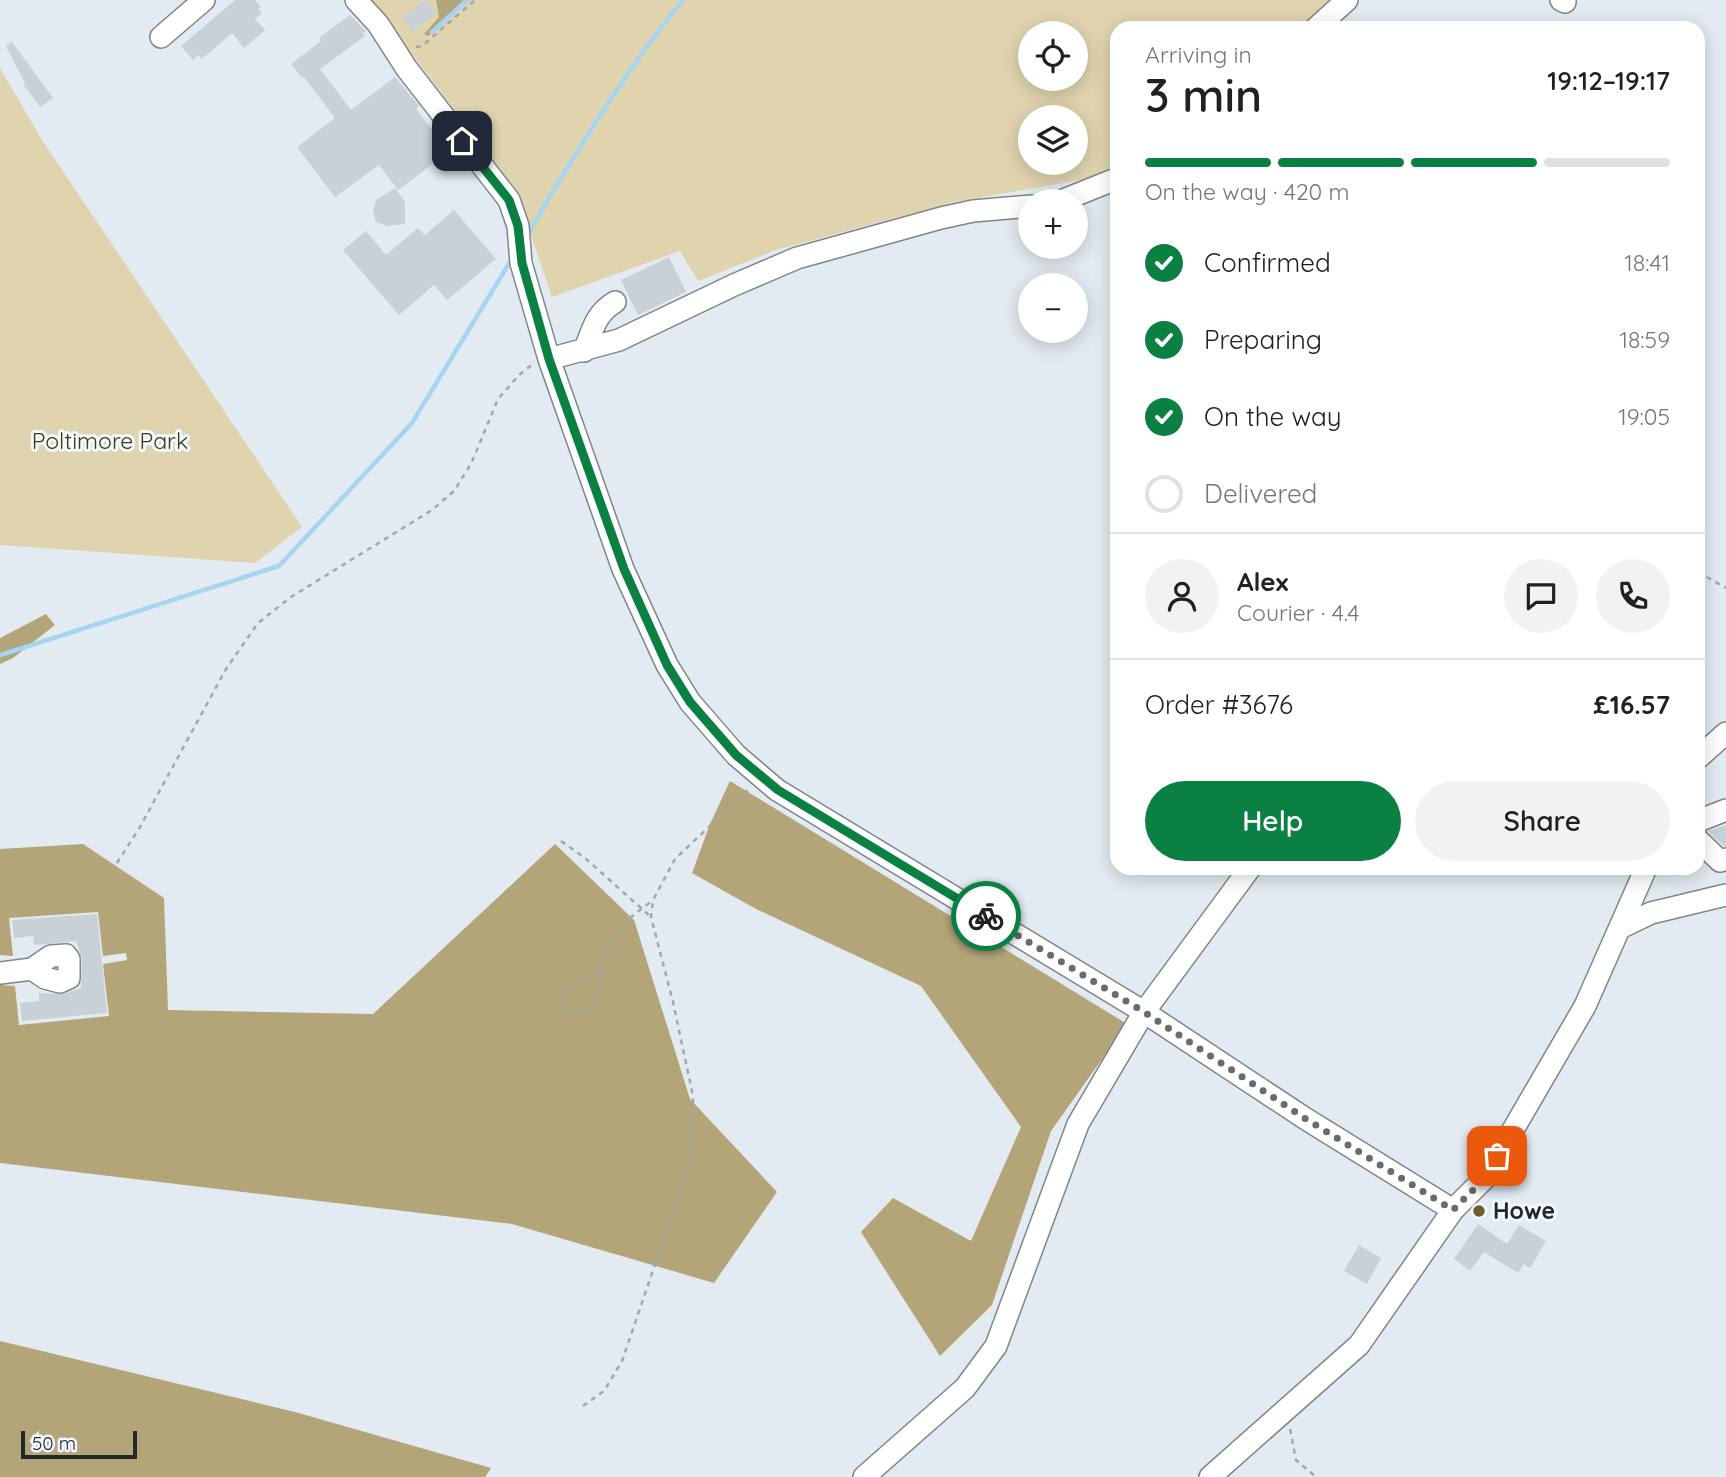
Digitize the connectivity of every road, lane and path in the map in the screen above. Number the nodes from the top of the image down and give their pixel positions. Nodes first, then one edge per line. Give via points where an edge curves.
1 (204, 0) edge
2 (356, 0) edge
3 (475, 0) edge
4 (1347, 0) edge
5 (1324, 21) edge
6 (161, 37) dead end
7 (395, 51) junction
8 (1110, 182) edge
9 (1088, 192) edge
10 (1018, 207) edge
11 (615, 302) dead end
12 (584, 351) junction
13 (549, 359) junction
14 (1705, 576) edge
15 (1726, 588) edge
16 (1726, 733) edge
17 (1705, 752) edge
18 (762, 777) junction
19 (1726, 810) edge
20 (1705, 818) edge
21 (561, 841) dead end
22 (1705, 847) edge
23 (1726, 859) edge
24 (117, 863) dead end
25 (1246, 875) edge
26 (1643, 875) edge
27 (1726, 895) edge
28 (653, 901) junction
29 (641, 908) junction
30 (651, 916) junction
31 (1620, 928) junction
32 (32, 969) dead end
33 (599, 971) junction
34 (0, 973) edge
35 (1144, 1012) junction
36 (1453, 1210) junction
37 (583, 1406) dead end
38 (1287, 1409) junction
39 (864, 1477) edge
40 (1210, 1477) edge
41 (1316, 1477) edge

1 - 6 street
2 - 7 street
3 - 7 path via 422,46
4 - 5 street
7 - 13 street via 509,200
8 - 9 street
10 - 12 street via 941,218 797,258 619,340
11 - 12 street via 595,320
12 - 13 street
13 - 18 street via 624,569 667,665 690,702 736,755
13 - 24 path via 533,363 498,399 471,464 454,491 258,623 226,669
14 - 15 path
16 - 17 street
18 - 28 path via 675,859
18 - 35 street
19 - 20 street
21 - 29 path
22 - 23 street via 1716,859
25 - 35 street
26 - 31 street
27 - 31 street via 1651,913
28 - 29 path
28 - 30 path
29 - 30 path
29 - 33 path via 616,932
30 - 37 path via 693,1096 693,1140 689,1166 622,1362 604,1391
31 - 36 street via 1585,1006 1485,1178
32 - 34 street
33 - 33 path via 595,1007 586,1015 568,1011 563,1001 565,989
35 - 36 street
35 - 39 street via 1078,1124 996,1346 965,1388
36 - 38 street via 1359,1345
38 - 40 street
38 - 41 path via 1296,1460

